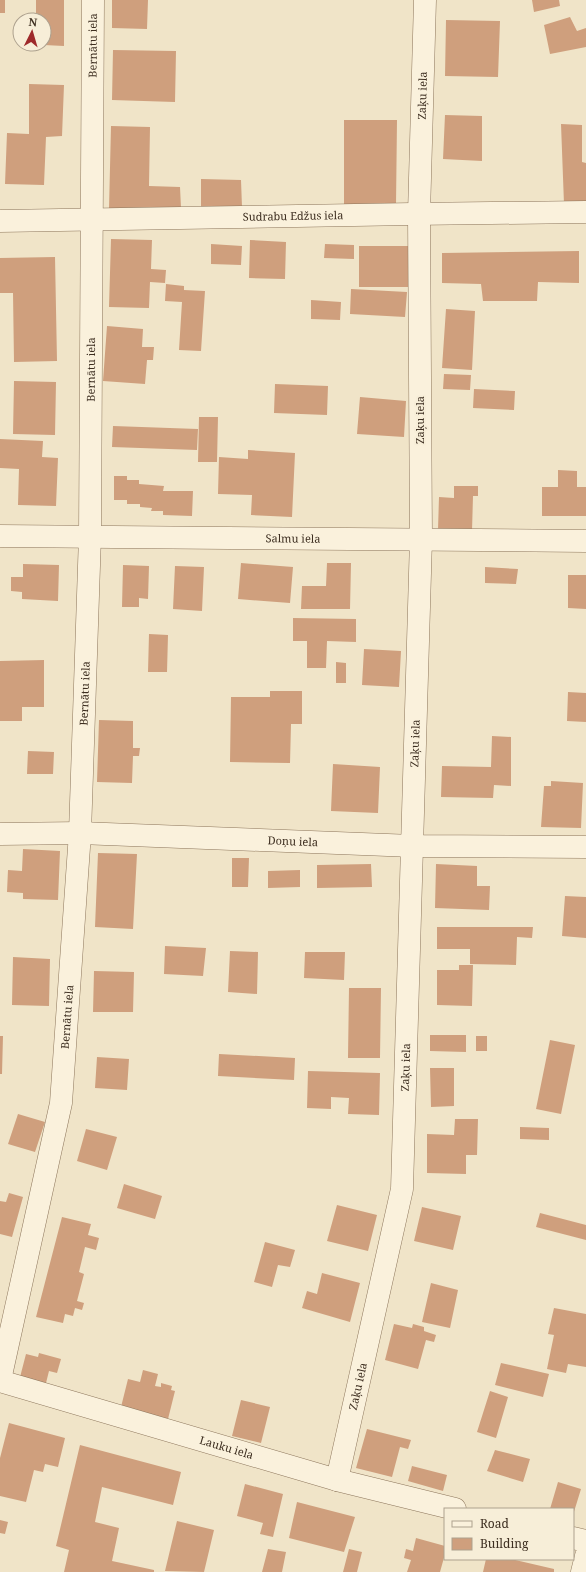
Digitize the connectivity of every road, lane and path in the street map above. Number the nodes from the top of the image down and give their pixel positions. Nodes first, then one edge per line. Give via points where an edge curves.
1 (93, 0) edge
2 (425, 0) edge
3 (586, 212) edge
4 (419, 214) junction
5 (93, 220) junction
6 (0, 221) edge
7 (0, 536) edge
8 (90, 536) junction
9 (421, 539) junction
10 (586, 541) edge
11 (80, 833) junction
12 (0, 834) edge
13 (413, 846) junction
14 (586, 847) edge
15 (0, 1381) edge
16 (337, 1480) junction
17 (451, 1508) edge
18 (574, 1538) edge
19 (586, 1541) edge
20 (586, 1556) edge
21 (582, 1572) edge

1 - 5 street, Bernātu iela
2 - 4 street, Zaķu iela
3 - 4 street, Sudrabu Edžus iela
4 - 5 street, Sudrabu Edžus iela
4 - 9 street, Zaķu iela
5 - 6 street, Sudrabu Edžus iela
5 - 8 street, Bernātu iela
7 - 8 street, Salmu iela
8 - 9 street, Salmu iela
8 - 11 street, Bernātu iela
9 - 10 street, Salmu iela
9 - 13 street, Zaķu iela
11 - 12 street, Doņu iela
11 - 13 street, Doņu iela
11 - 15 street, Bernātu iela via 61,1103
13 - 14 street, Doņu iela
13 - 16 street, Zaķu iela via 402,1189
15 - 16 street, Lauku iela
16 - 17 street, Lauku iela
18 - 19 street
20 - 21 street

